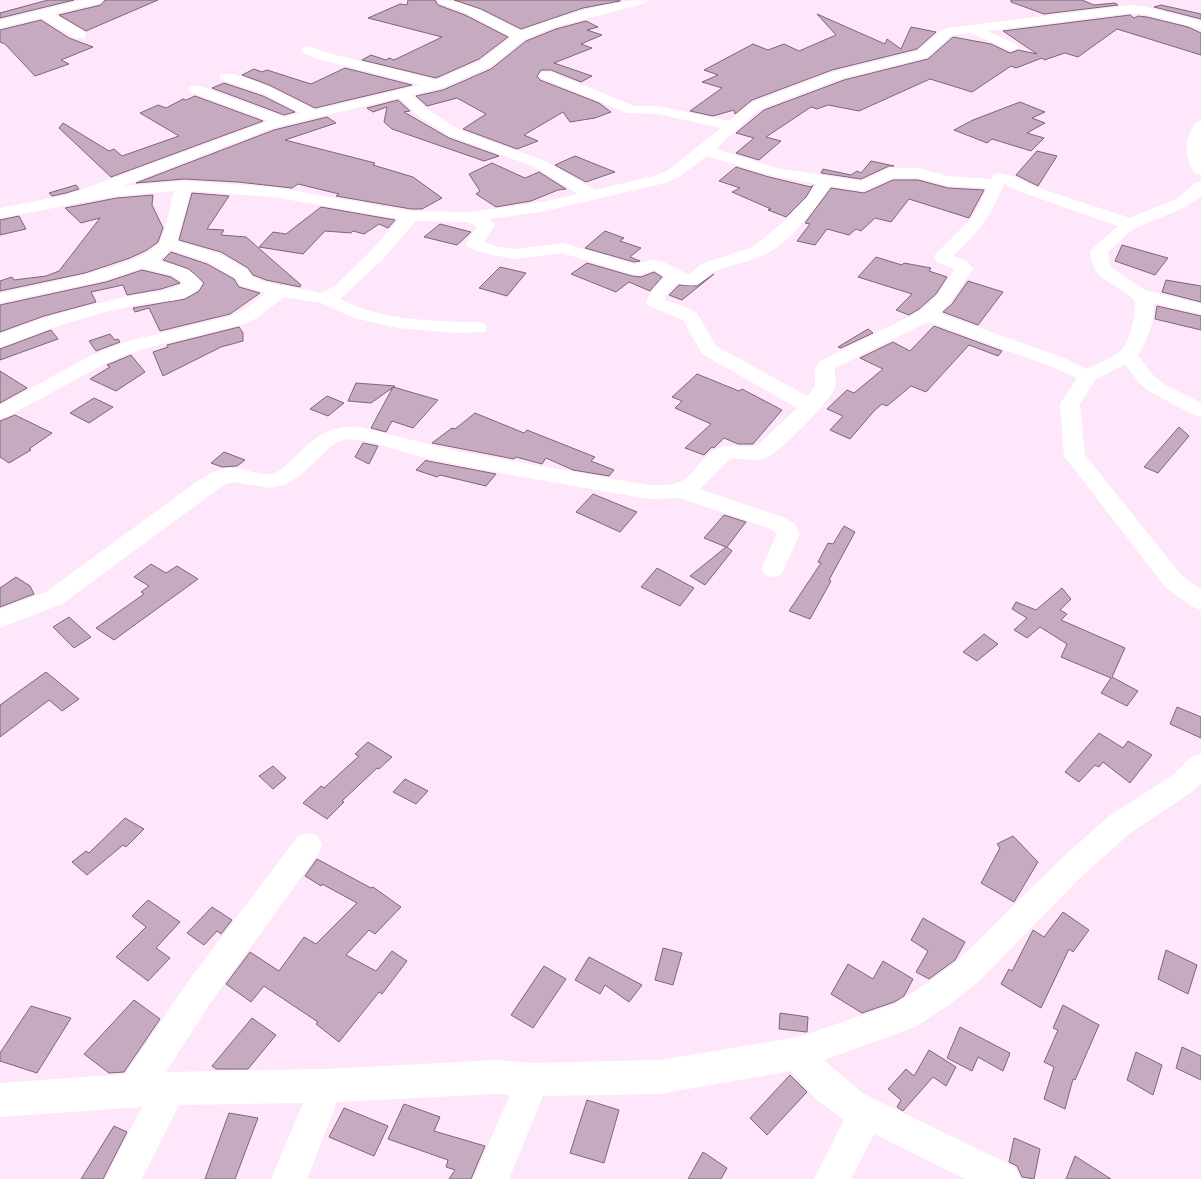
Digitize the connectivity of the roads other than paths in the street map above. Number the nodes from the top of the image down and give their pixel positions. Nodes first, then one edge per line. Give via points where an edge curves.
1 (97, 0) edge
2 (444, 0) edge
3 (642, 0) edge
4 (44, 14) junction
5 (0, 24) edge
6 (1201, 25) edge
7 (971, 28) junction
8 (80, 35) dead end
9 (520, 36) junction
10 (1011, 47) dead end
11 (308, 50) dead end
12 (546, 75) dead end
13 (226, 77) dead end
14 (436, 85) junction
15 (195, 89) dead end
16 (403, 94) junction
17 (312, 114) junction
18 (282, 121) junction
19 (731, 126) junction
20 (1201, 126) edge
21 (704, 150) junction
22 (1201, 170) edge
23 (826, 181) junction
24 (996, 184) junction
25 (184, 186) junction
26 (1201, 186) edge
27 (592, 195) junction
28 (71, 198) junction
29 (0, 213) edge
30 (411, 216) junction
31 (471, 217) junction
32 (1130, 224) junction
33 (168, 244) junction
34 (145, 263) junction
35 (676, 276) junction
36 (279, 292) junction
37 (1139, 294) junction
38 (0, 298) edge
39 (324, 298) junction
40 (1201, 309) edge
41 (927, 315) junction
42 (478, 328) dead end
43 (0, 341) edge
44 (1128, 355) junction
45 (1088, 376) junction
46 (809, 406) junction
47 (1201, 412) edge
48 (0, 413) edge
49 (683, 491) junction
50 (773, 569) dead end
51 (1201, 601) edge
52 (0, 619) edge
53 (1201, 765) edge
54 (308, 846) dead end
55 (798, 1053) junction
56 (533, 1080) junction
57 (327, 1086) junction
58 (170, 1088) junction
59 (134, 1090) junction
60 (0, 1100) edge
61 (866, 1114) junction
62 (123, 1179) edge
63 (289, 1179) edge
64 (492, 1179) edge
65 (832, 1179) edge
66 (1003, 1179) edge

1 - 4 street
2 - 9 street
3 - 9 street via 550,24
4 - 5 street
4 - 8 street
6 - 7 street via 1131,9
7 - 10 street
7 - 19 street via 943,35 923,54 838,75 758,105
9 - 14 street via 485,64
11 - 14 street
12 - 19 street via 632,110 658,110
13 - 17 street via 269,91
14 - 16 street
15 - 18 street
16 - 17 street
16 - 27 street via 426,115 455,133 540,164
17 - 18 street
18 - 28 street
19 - 21 street
20 - 22 street via 1193,137 1192,152
21 - 23 street via 775,172
21 - 27 street via 673,174 659,180
23 - 24 street via 863,186 890,173 918,173 948,181
23 - 35 street via 793,223 759,251 706,268 694,280
24 - 32 street via 999,178 1007,179
24 - 41 street via 984,212 973,227 943,256 964,269 944,300
25 - 28 street
25 - 30 street via 273,192
25 - 33 street
26 - 32 street via 1184,201
27 - 31 street via 517,212
28 - 29 street
30 - 31 street
30 - 39 street via 341,290
31 - 35 street via 487,225 476,239 477,245 514,254 564,248 632,269 642,270 657,265
32 - 37 street via 1099,251 1098,260 1104,272
33 - 34 street
33 - 36 street via 214,258 241,274 246,281
34 - 38 street
34 - 43 street via 167,268 190,279 192,286 180,292 72,316
35 - 46 street via 660,290 655,302 685,312 710,350 720,358
36 - 39 street
36 - 48 street via 237,320 136,345 97,360
37 - 40 street
37 - 44 street via 1146,306 1136,343
39 - 42 street via 381,320
41 - 45 street
41 - 46 street via 827,366 824,370 825,388
44 - 45 street
44 - 47 street via 1157,388
45 - 51 street via 1070,404 1075,456 1174,582
46 - 49 street via 767,449 724,453
49 - 50 street via 787,529 789,534
49 - 52 street via 664,493 621,487 425,452 359,434 338,433 281,478 271,481 226,476 207,485 54,598
53 - 55 street via 1183,783 1118,825 968,971 938,994 904,1016
54 - 59 street via 200,991
55 - 56 street via 659,1078
55 - 61 street via 830,1090
56 - 57 street via 496,1077
56 - 64 street
57 - 58 street
57 - 63 street
58 - 59 street
58 - 62 street
59 - 60 street
61 - 65 street
61 - 66 street

